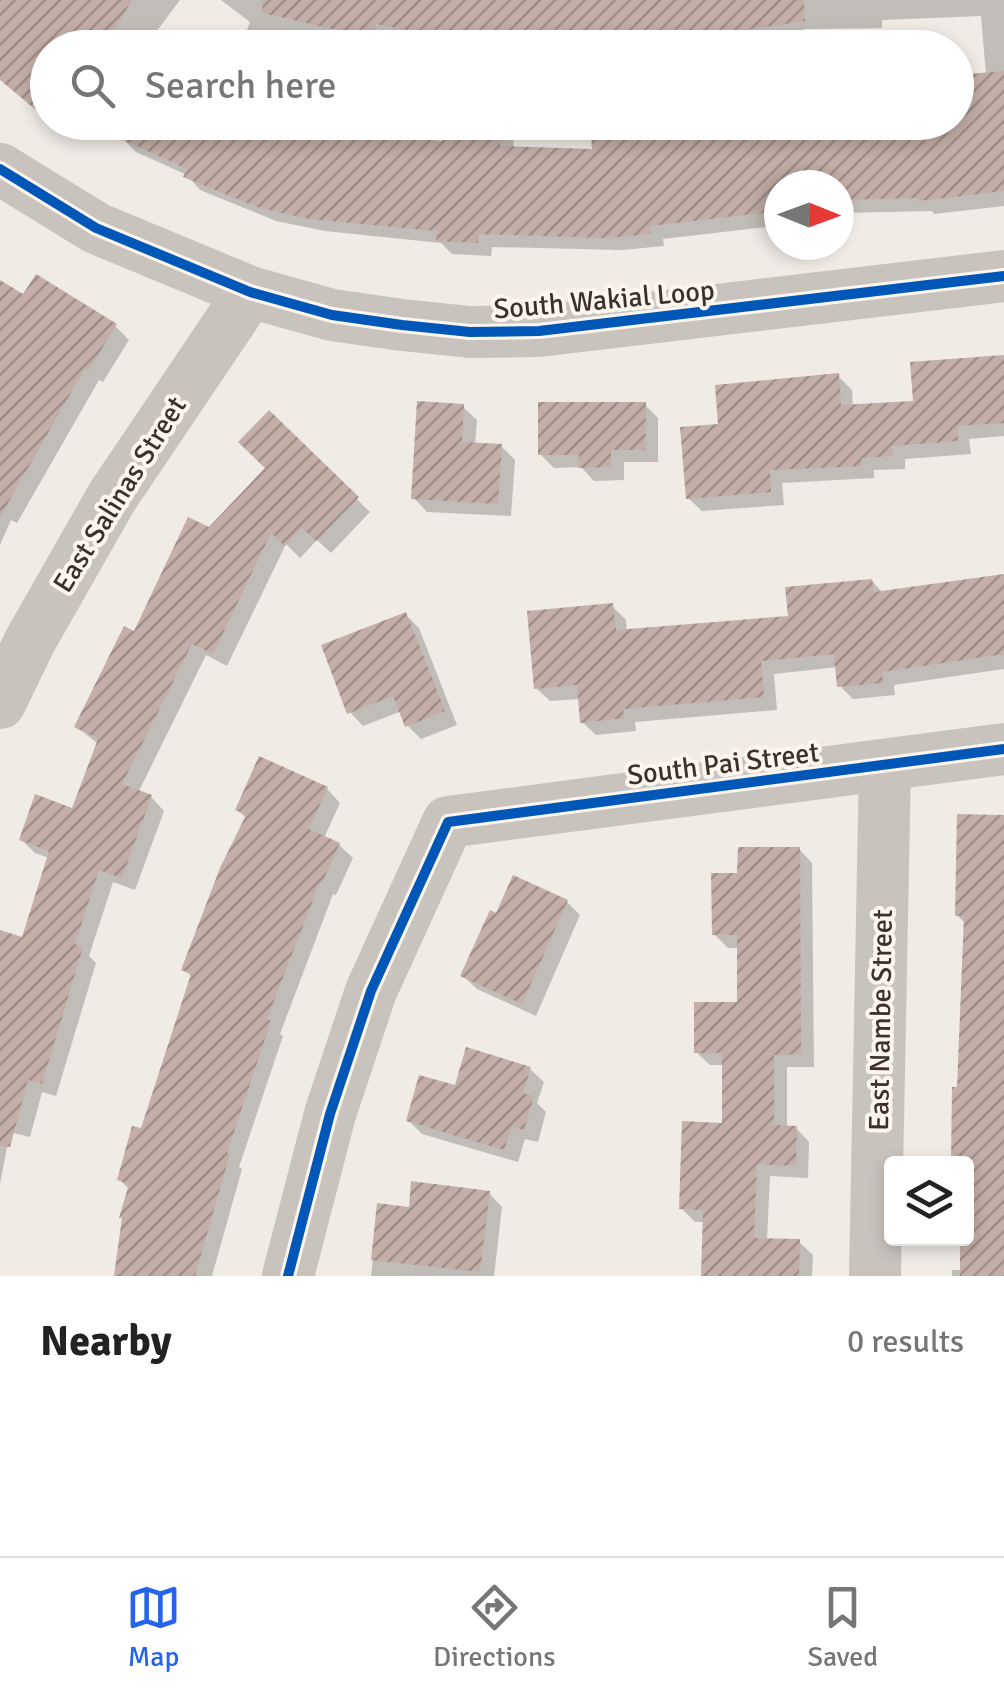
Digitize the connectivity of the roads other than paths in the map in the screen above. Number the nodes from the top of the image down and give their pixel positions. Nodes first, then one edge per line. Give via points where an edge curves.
1 (0, 170) edge
2 (1004, 276) edge
3 (250, 292) junction
4 (0, 703) edge
5 (1004, 749) edge
6 (884, 765) junction
7 (288, 1276) edge
8 (875, 1276) edge

1 - 3 street, South Wakial Loop via 96,228
2 - 3 street, South Wakial Loop via 540,331 332,315
3 - 4 street, East Salinas Street via 112,497
5 - 6 street, South Pai Street
6 - 7 street, South Pai Street via 448,822 370,991
6 - 8 street, East Nambe Street

